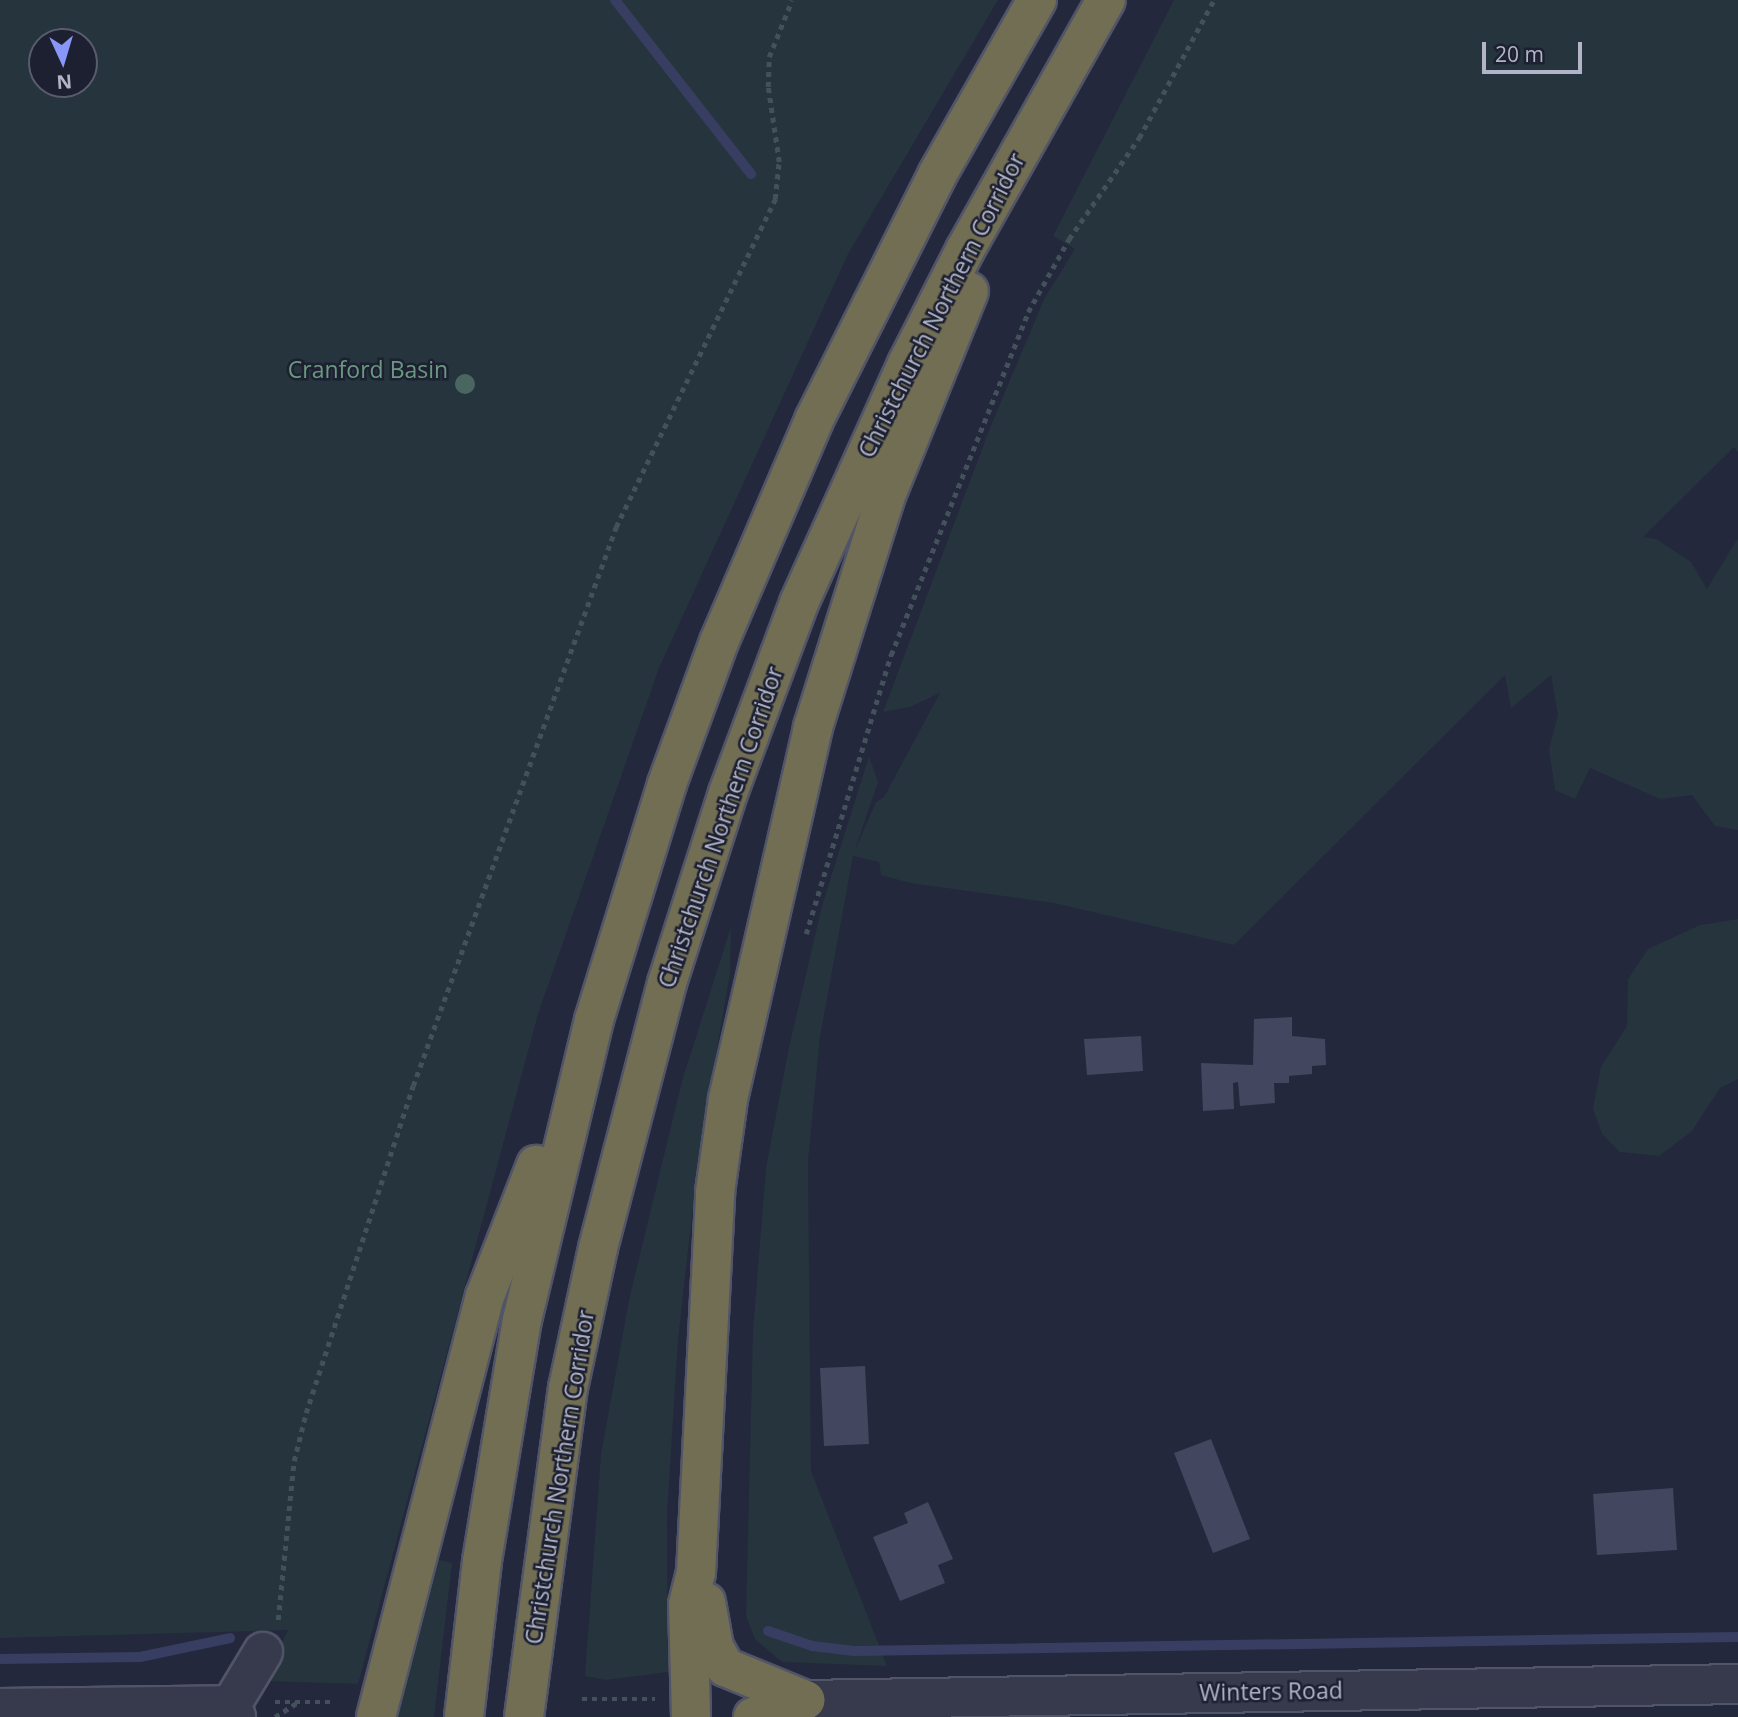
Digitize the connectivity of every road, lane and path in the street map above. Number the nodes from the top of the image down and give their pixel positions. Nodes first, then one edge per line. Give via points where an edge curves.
1 (792, 0) edge
2 (1038, 0) edge
3 (1106, 0) edge
4 (1214, 0) edge
5 (1039, 117) junction
6 (803, 946) dead end
7 (593, 1020) junction
8 (696, 1573) junction
9 (263, 1651) joint
10 (1738, 1684) edge
11 (582, 1699) dead end
12 (805, 1700) junction
13 (298, 1702) junction
14 (334, 1702) dead end
15 (1353, 1703) edge
16 (0, 1708) edge
17 (244, 1708) edge
18 (677, 1708) edge
19 (275, 1717) edge
20 (376, 1717) edge
21 (464, 1717) edge
22 (524, 1717) edge
23 (753, 1717) edge

1 - 9 path via 769,57 779,162 775,199 617,527 413,1086 306,1413 293,1472 281,1609
2 - 7 highway via 937,174 786,482 671,772
3 - 5 highway, Christchurch Northern Corridor
4 - 6 path via 1139,138 1069,239 1028,312 891,655
5 - 8 highway via 885,499 813,727 775,875 715,1192
5 - 22 highway, Christchurch Northern Corridor via 952,274 863,457 771,675 705,860 633,1104 568,1388
7 - 20 highway via 485,1296
7 - 21 highway via 522,1320 482,1561
8 - 12 highway via 714,1647 725,1667
8 - 18 highway via 688,1604
9 - 17 street
10 - 15 street, Winters Road
11 - 18 path
12 - 15 street, Winters Road
12 - 23 highway
13 - 14 path
13 - 17 path
13 - 19 path
16 - 17 street

